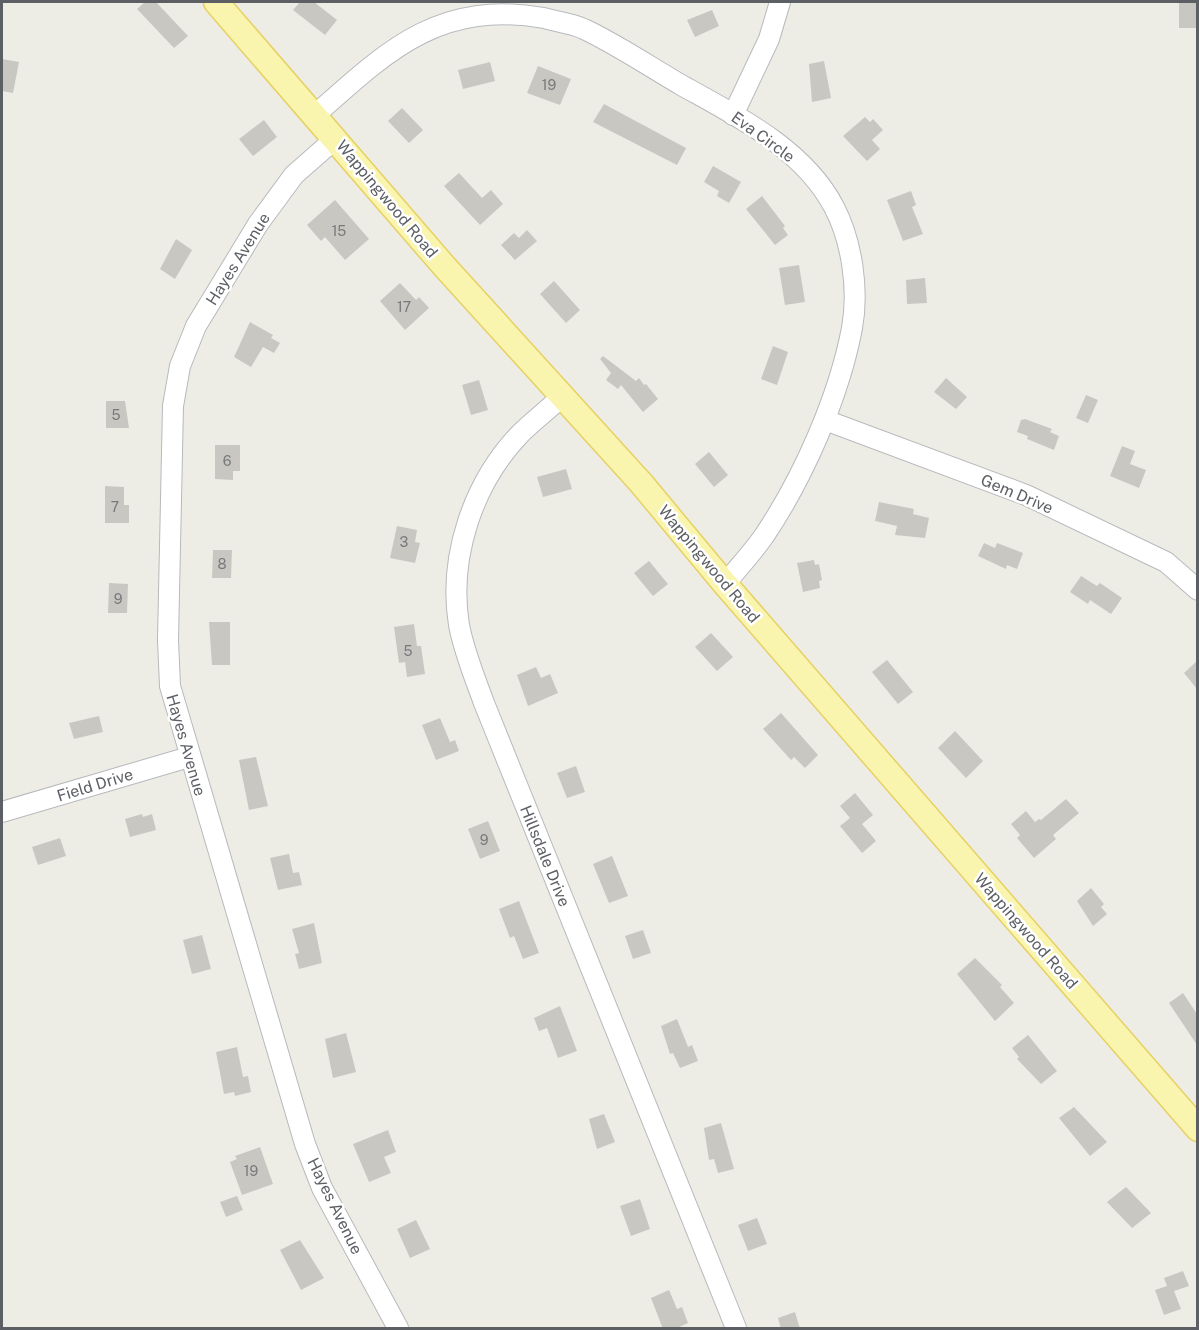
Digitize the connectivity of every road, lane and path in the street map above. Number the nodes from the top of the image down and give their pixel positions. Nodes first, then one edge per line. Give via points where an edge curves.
1 (216, 2) edge
2 (780, 2) edge
3 (733, 114) junction
4 (315, 115) junction
5 (335, 139) junction
6 (561, 397) junction
7 (825, 420) junction
8 (725, 584) junction
9 (1197, 590) edge
10 (189, 757) junction
11 (2, 812) edge
12 (1197, 1129) edge
13 (398, 1329) edge
14 (736, 1329) edge

1 - 4 main road, Wappingwood Road
2 - 3 street via 769,39
3 - 4 street, Eva Circle via 583,28 494,10 453,17 412,34
3 - 7 street, Eva Circle via 805,167 834,207 849,249 854,283 853,326
4 - 5 main road, Wappingwood Road
5 - 6 main road, Wappingwood Road
5 - 10 street, Hayes Avenue via 294,176 258,224 196,326 180,366 173,406 168,640 170,686
6 - 8 main road, Wappingwood Road via 641,483
6 - 14 street, Hillsdale Drive via 514,441 478,495 463,534 457,581 459,624 488,714
7 - 8 street, Eva Circle via 764,536
7 - 9 street, Gem Drive via 1026,495 1166,562
8 - 12 main road, Wappingwood Road
10 - 11 street, Field Drive
10 - 13 street, Hayes Avenue via 305,1144 322,1188

